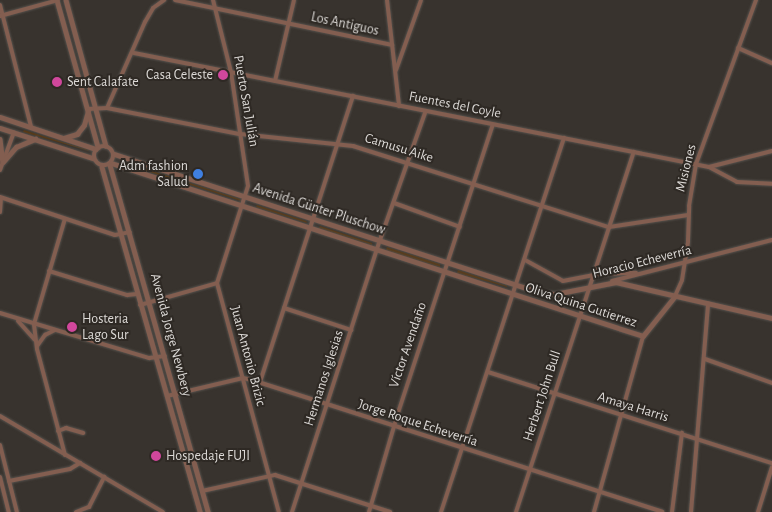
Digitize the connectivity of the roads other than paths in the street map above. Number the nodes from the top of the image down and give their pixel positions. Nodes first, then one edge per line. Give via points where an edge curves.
1 (57, 0) edge
2 (66, 0) edge
3 (164, 0) edge
4 (175, 0) edge
5 (213, 0) edge
6 (294, 0) edge
7 (387, 0) edge
8 (422, 0) edge
9 (756, 0) edge
10 (0, 5) edge
11 (215, 8) junction
12 (1, 16) edge
13 (289, 24) junction
14 (392, 45) junction
15 (738, 48) junction
16 (134, 53) junction
17 (772, 63) edge
18 (231, 72) junction
19 (395, 72) junction
20 (274, 81) junction
21 (353, 96) junction
22 (399, 106) junction
23 (95, 108) junction
24 (107, 108) junction
25 (88, 109) junction
26 (425, 113) junction
27 (1, 118) edge
28 (18, 123) junction
29 (493, 124) junction
30 (31, 127) junction
31 (0, 128) edge
32 (14, 132) junction
33 (240, 134) junction
34 (64, 138) junction
35 (564, 138) junction
36 (35, 139) junction
37 (0, 140) edge
38 (338, 142) junction
39 (106, 146) junction
40 (97, 148) junction
41 (772, 151) edge
42 (634, 152) junction
43 (114, 154) junction
44 (93, 158) junction
45 (3, 162) junction
46 (408, 162) junction
47 (111, 164) junction
48 (696, 164) junction
49 (102, 166) junction
50 (709, 167) junction
51 (0, 170) edge
52 (474, 184) junction
53 (772, 184) edge
54 (246, 197) junction
55 (1, 198) edge
56 (394, 203) junction
57 (243, 206) junction
58 (542, 206) junction
59 (0, 212) edge
60 (688, 215) junction
61 (65, 219) junction
62 (313, 219) junction
63 (460, 226) junction
64 (609, 227) junction
65 (310, 228) junction
66 (130, 232) junction
67 (121, 235) junction
68 (380, 240) junction
69 (772, 240) edge
70 (377, 251) junction
71 (525, 260) junction
72 (448, 263) junction
73 (684, 263) junction
74 (50, 271) junction
75 (445, 273) junction
76 (641, 274) junction
77 (592, 276) junction
78 (610, 282) junction
79 (217, 283) junction
80 (516, 285) junction
81 (589, 286) junction
82 (137, 294) junction
83 (513, 295) junction
84 (675, 296) junction
85 (150, 303) junction
86 (708, 304) junction
87 (140, 306) junction
88 (284, 308) junction
89 (0, 313) edge
90 (580, 316) junction
91 (772, 318) edge
92 (17, 319) junction
93 (34, 324) junction
94 (55, 330) junction
95 (351, 330) junction
96 (643, 336) junction
97 (36, 344) junction
98 (165, 356) junction
99 (156, 359) junction
100 (705, 359) junction
101 (488, 372) junction
102 (243, 378) junction
103 (260, 382) junction
104 (772, 383) edge
105 (175, 394) junction
106 (554, 394) junction
107 (166, 396) junction
108 (327, 406) junction
109 (620, 415) junction
110 (0, 416) edge
111 (394, 427) junction
112 (58, 431) junction
113 (83, 433) dead end
114 (682, 433) junction
115 (698, 438) junction
116 (0, 445) edge
117 (463, 448) junction
118 (65, 455) junction
119 (80, 463) junction
120 (772, 463) edge
121 (772, 467) edge
122 (529, 471) junction
123 (269, 475) junction
124 (0, 477) edge
125 (104, 477) junction
126 (9, 481) junction
127 (301, 483) junction
128 (202, 491) junction
129 (599, 493) junction
130 (0, 501) edge
131 (6, 502) junction
132 (371, 506) junction
133 (9, 512) edge
134 (17, 512) edge
135 (76, 512) edge
136 (163, 512) edge
137 (200, 512) edge
138 (208, 512) edge
139 (279, 512) edge
140 (292, 512) edge
141 (369, 512) edge
142 (390, 512) edge
143 (441, 512) edge
144 (516, 512) edge
145 (594, 512) edge
146 (662, 512) edge
147 (672, 512) edge
148 (692, 512) edge
149 (758, 512) edge

1 - 12 street
1 - 25 street
2 - 23 street
3 - 16 street via 154,8
4 - 11 street, Los Antiguos
5 - 11 street, Puerto San Julián
6 - 13 street
7 - 14 street
8 - 19 street
9 - 15 street, Misiones
10 - 12 street
11 - 13 street, Los Antiguos
11 - 18 street, Puerto San Julián
12 - 30 street
13 - 14 street, Los Antiguos
13 - 20 street
14 - 19 street
15 - 17 street
15 - 48 street, Misiones
16 - 18 street, Fuentes del Coyle
16 - 24 street
18 - 20 street, Fuentes del Coyle
18 - 33 street, Puerto San Julián
19 - 22 street
20 - 21 street, Fuentes del Coyle
21 - 22 street, Fuentes del Coyle
21 - 38 street
22 - 26 street, Fuentes del Coyle
23 - 24 street, Camusu Aike
23 - 25 street, Camusu Aike
23 - 39 street
24 - 33 street, Camusu Aike
25 - 34 street via 84,125 77,134
25 - 40 street
26 - 29 street, Fuentes del Coyle
26 - 46 street, Hermanos Iglesias
27 - 28 street
28 - 30 street
28 - 32 street via 19,127
29 - 35 street, Fuentes del Coyle
29 - 52 street, Víctor Avendaño
30 - 34 street
31 - 32 street
32 - 36 street
32 - 45 street
33 - 38 street, Camusu Aike
33 - 54 street, Puerto San Julián via 248,184
34 - 40 street
35 - 42 street, Fuentes del Coyle
35 - 58 street
36 - 44 street
36 - 45 street via 16,147
37 - 45 street
38 - 46 street, Camusu Aike
38 - 62 street
39 - 40 street
39 - 43 street
40 - 44 street
41 - 50 street, Fuentes del Coyle
42 - 48 street, Fuentes del Coyle
42 - 64 street, Herbert John Bull
43 - 47 street
43 - 54 street, Avenida Günter Pluschow
44 - 49 street
45 - 51 street
46 - 52 street, Camusu Aike
46 - 56 street, Hermanos Iglesias
47 - 49 street
47 - 57 street, Avenida Günter Pluschow
47 - 66 street, Avenida Jorge Newbery
48 - 50 street, Fuentes del Coyle
48 - 60 street, Misiones
49 - 67 street, Avenida Jorge Newbery
50 - 53 street via 737,182
52 - 58 street, Camusu Aike
52 - 63 street, Víctor Avendaño
54 - 57 street, Puerto San Julián
54 - 62 street, Avenida Günter Pluschow
55 - 59 street
55 - 61 street
56 - 63 street
56 - 68 street, Hermanos Iglesias
57 - 65 street, Avenida Günter Pluschow
57 - 79 street
58 - 64 street, Camusu Aike
58 - 71 street
60 - 64 street, Camusu Aike
60 - 73 street, Misiones
61 - 67 street
61 - 74 street
62 - 65 street
62 - 68 street, Avenida Günter Pluschow
63 - 72 street, Víctor Avendaño
64 - 77 street, Herbert John Bull
65 - 70 street, Avenida Günter Pluschow
65 - 88 street
66 - 67 street
66 - 85 street, Avenida Jorge Newbery
67 - 82 street, Avenida Jorge Newbery
68 - 70 street, Hermanos Iglesias
68 - 72 street, Avenida Günter Pluschow
69 - 73 street, Horacio Echeverría
70 - 75 street, Avenida Günter Pluschow
70 - 95 street, Hermanos Iglesias
71 - 77 street via 563,281
71 - 80 street
72 - 75 street, Víctor Avendaño
72 - 80 street, Avenida Günter Pluschow
73 - 76 street, Horacio Echeverría
73 - 84 street, Misiones
74 - 82 street via 127,294
74 - 93 street
75 - 83 street, Avenida Günter Pluschow
75 - 111 street, Víctor Avendaño
76 - 77 street
76 - 78 street, Horacio Echeverría
77 - 81 street, Herbert John Bull
78 - 81 street, Horacio Echeverría
78 - 84 street
79 - 85 street
79 - 102 street, Juan Antonio Brizic
80 - 81 street, Horacio Echeverría via 548,294
80 - 83 street
81 - 90 street, Herbert John Bull
82 - 87 street, Avenida Jorge Newbery
83 - 90 street, Oliva Quina Gutierrez
83 - 101 street
84 - 86 street
84 - 96 street, Misiones
85 - 87 street
85 - 98 street, Avenida Jorge Newbery
86 - 91 street
86 - 100 street
87 - 99 street, Avenida Jorge Newbery
88 - 95 street
88 - 103 street
89 - 92 street
90 - 96 street, Oliva Quina Gutierrez
90 - 106 street, Herbert John Bull
92 - 93 street
92 - 97 street
93 - 94 street
93 - 97 street
94 - 97 street
94 - 99 street
95 - 108 street, Hermanos Iglesias
96 - 109 street
97 - 112 street
98 - 99 street
98 - 105 street, Avenida Jorge Newbery
99 - 107 street, Avenida Jorge Newbery
100 - 104 street
100 - 115 street
101 - 106 street, Amaya Harris
101 - 117 street
102 - 103 street, Jorge Roque Echeverría
102 - 105 street, Jorge Roque Echeverría
102 - 123 street, Juan Antonio Brizic
103 - 108 street, Jorge Roque Echeverría
105 - 107 street, Jorge Roque Echeverría
105 - 128 street, Avenida Jorge Newbery
106 - 109 street, Amaya Harris
106 - 122 street, Herbert John Bull
107 - 137 street, Avenida Jorge Newbery
108 - 111 street, Jorge Roque Echeverría
108 - 127 street, Hermanos Iglesias
109 - 114 street, Amaya Harris
109 - 129 street
110 - 118 street
111 - 117 street, Jorge Roque Echeverría
111 - 132 street, Víctor Avendaño
112 - 113 street via 66,428
112 - 118 street
114 - 115 street, Amaya Harris
114 - 147 street
115 - 120 street, Amaya Harris
115 - 148 street
116 - 126 street
117 - 122 street, Jorge Roque Echeverría
117 - 143 street
118 - 119 street
119 - 125 street
119 - 126 street via 70,469
121 - 149 street
122 - 129 street, Jorge Roque Echeverría
122 - 144 street, Herbert John Bull
123 - 127 street
123 - 128 street
123 - 139 street, Juan Antonio Brizic
124 - 131 street
125 - 135 street via 89,507
125 - 136 street
126 - 134 street
127 - 132 street
127 - 140 street, Hermanos Iglesias
128 - 138 street, Avenida Jorge Newbery
129 - 145 street
129 - 146 street, Jorge Roque Echeverría
130 - 131 street
131 - 133 street
132 - 141 street, Víctor Avendaño
132 - 142 street

